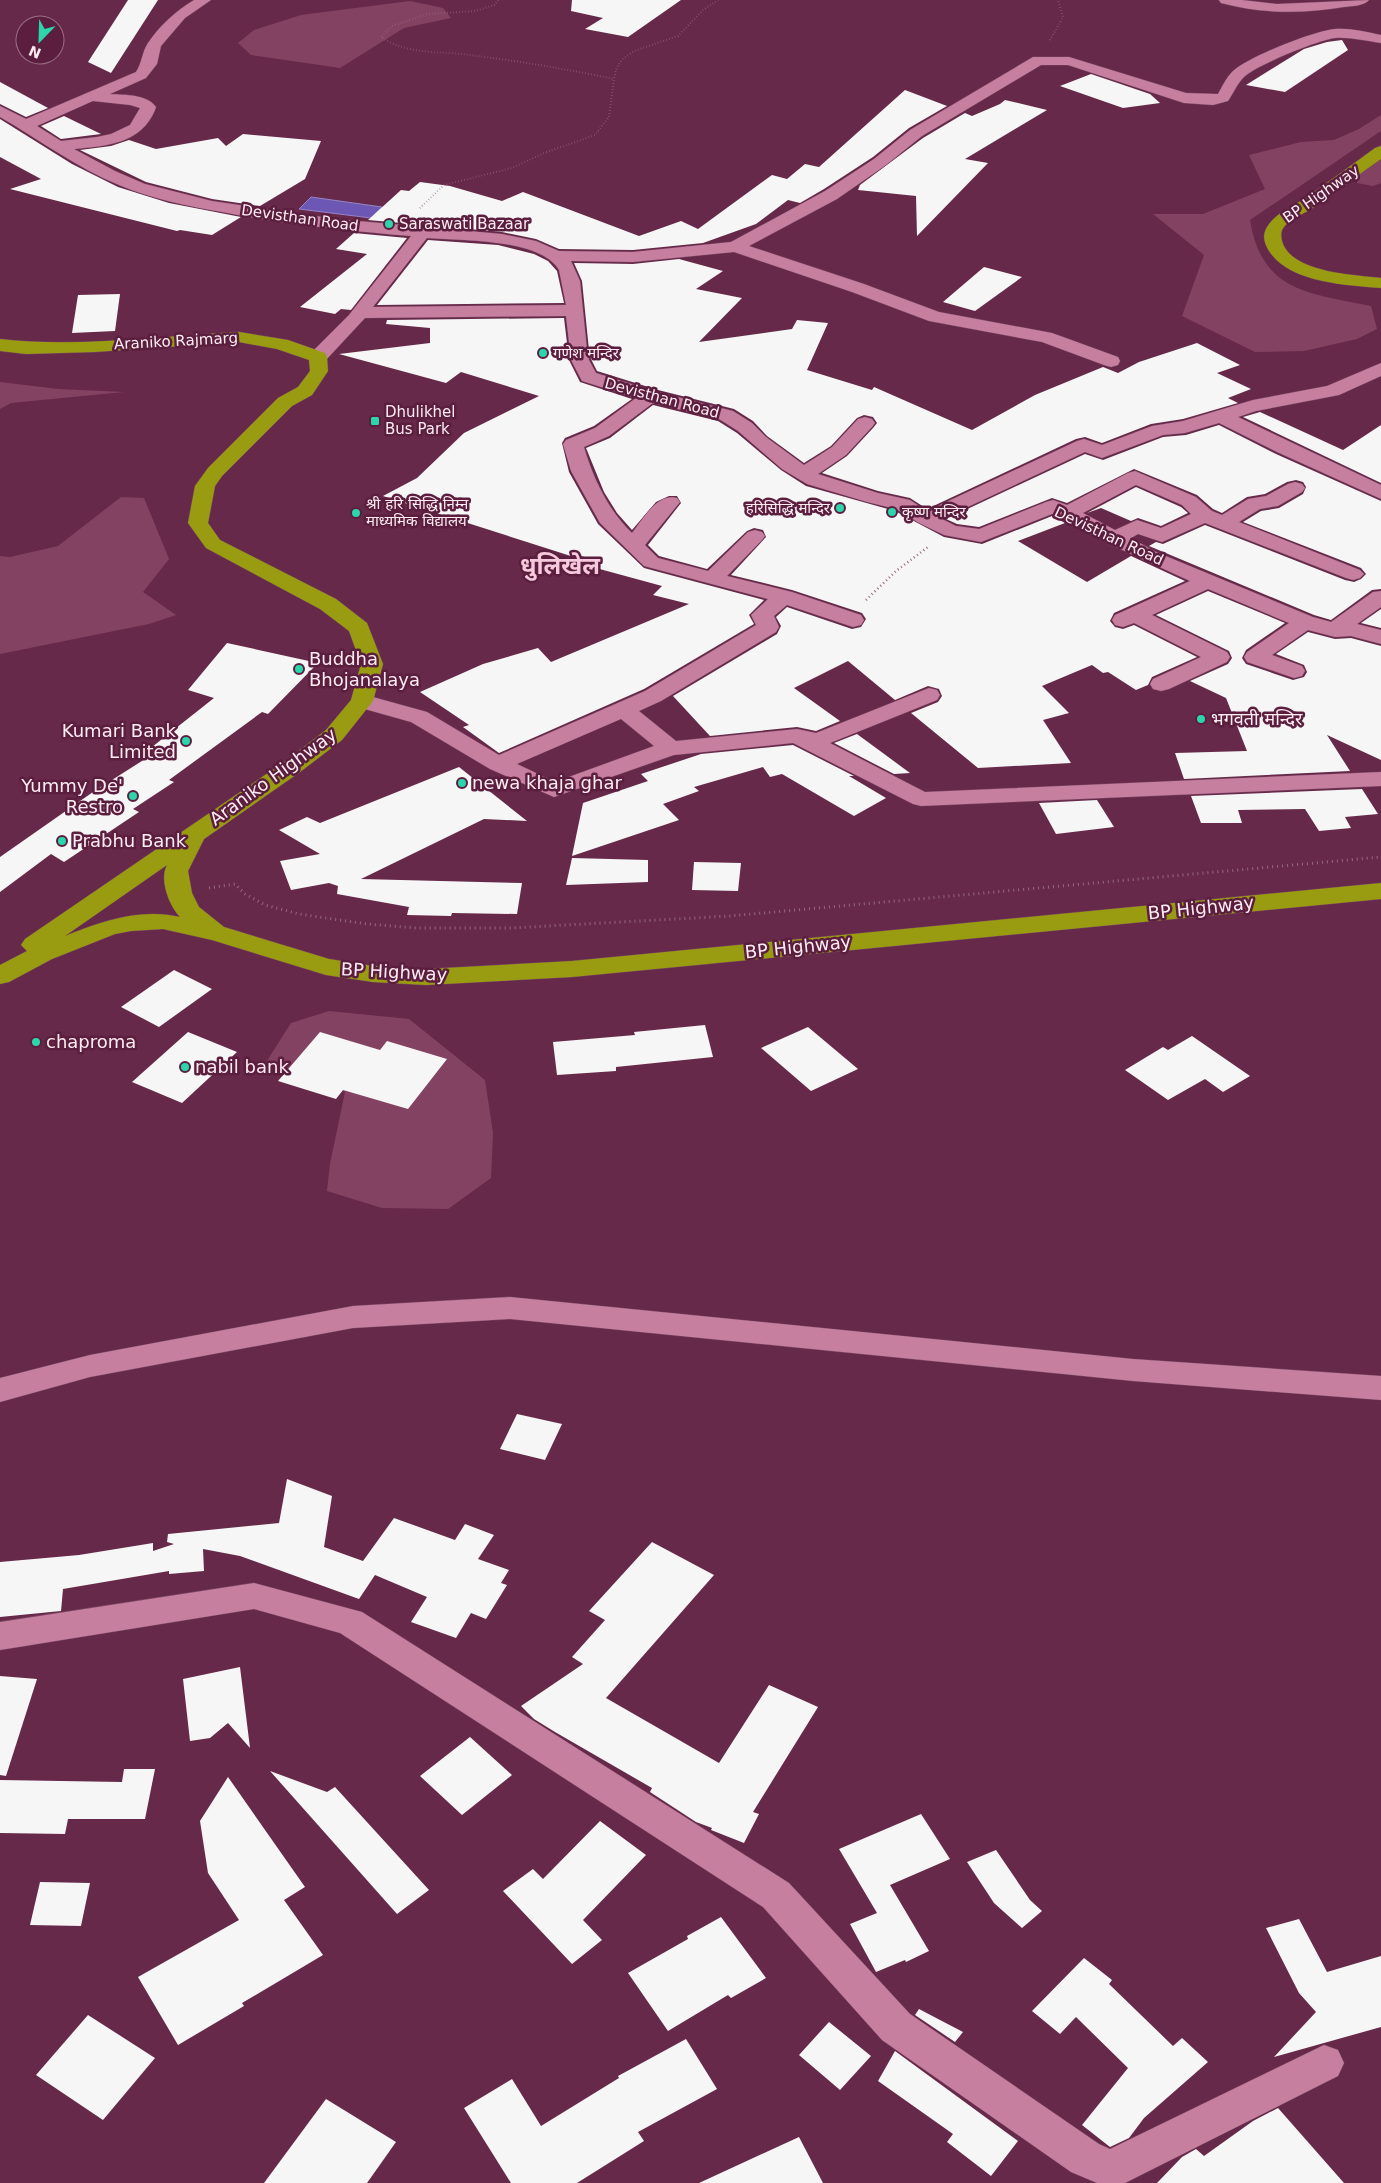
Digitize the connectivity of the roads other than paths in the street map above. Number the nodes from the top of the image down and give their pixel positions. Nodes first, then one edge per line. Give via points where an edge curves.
1 (204, 0) edge
2 (1226, 0) edge
3 (1362, 0) edge
4 (1381, 39) edge
5 (92, 97) junction
6 (0, 111) edge
7 (26, 125) junction
8 (59, 146) junction
9 (1381, 151) edge
10 (423, 232) junction
11 (735, 247) junction
12 (556, 256) junction
13 (1381, 283) edge
14 (575, 310) junction
15 (360, 313) junction
16 (0, 345) edge
17 (318, 357) junction
18 (1111, 361) dead end
19 (1381, 369) edge
20 (650, 396) junction
21 (1221, 416) junction
22 (865, 423) dead end
23 (804, 474) junction
24 (1295, 488) dead end
25 (1381, 493) edge
26 (670, 502) dead end
27 (1068, 513) junction
28 (926, 519) junction
29 (1214, 519) junction
30 (755, 536) dead end
31 (1114, 539) junction
32 (633, 546) junction
33 (1353, 574) dead end
34 (714, 577) junction
35 (1208, 582) junction
36 (784, 597) junction
37 (1381, 597) edge
38 (849, 618) road end
39 (1305, 622) junction
40 (1336, 630) junction
41 (1381, 637) edge
42 (1294, 671) dead end
43 (1161, 684) dead end
44 (929, 695) dead end
45 (362, 701) junction
46 (623, 709) junction
47 (797, 736) junction
48 (672, 748) junction
49 (498, 764) junction
50 (1381, 779) edge
51 (194, 835) junction
52 (1381, 890) edge
53 (219, 934) junction
54 (0, 969) edge
55 (0, 976) edge
56 (1381, 1388) edge
57 (0, 1390) edge
58 (0, 1636) edge
59 (1324, 2063) dead end

1 - 5 street via 180,15 154,45 150,64 141,75
2 - 3 street via 1279,8 1328,6
4 - 11 street via 1347,33 1313,40 1238,74 1224,98 1214,100 1184,98 1069,61 1038,60 916,133 831,195
5 - 7 street
5 - 8 street via 135,101 148,107 134,130 101,140
6 - 7 street, Devisthan Road
7 - 8 street, Devisthan Road
8 - 10 street, Devisthan Road via 98,170 176,198 268,216
9 - 13 highway, BP Highway via 1282,220 1273,231 1273,243 1282,257 1300,268 1335,278
10 - 12 street, Devisthan Road via 514,240
10 - 15 street
11 - 12 street via 633,257
11 - 18 street via 935,317 1046,337
12 - 14 street, Devisthan Road via 564,263 571,282
14 - 15 street
14 - 20 street, Devisthan Road via 580,360 589,377
15 - 17 street
16 - 17 highway, Araniko Rajmarg via 26,348 95,346 239,337 281,344
17 - 45 highway, Araniko Highway via 319,370 305,391 285,402 215,472 205,486 198,523 213,544 328,604 359,628 372,664
19 - 21 street via 1332,391 1253,406
20 - 23 street, Devisthan Road via 726,415
20 - 32 street via 602,432 573,444 581,471 610,523
21 - 25 street
21 - 28 street via 1185,427 1158,430 1102,452 1084,446
22 - 23 street via 839,451
23 - 28 street, Devisthan Road via 814,480 903,504
24 - 29 street via 1271,502 1255,503
26 - 32 street
27 - 28 street, Devisthan Road via 1053,506 980,536 951,531
27 - 29 street via 1135,477 1189,501
27 - 31 street, Devisthan Road
29 - 31 street via 1162,536 1137,526
29 - 33 street
30 - 34 street
31 - 35 street, Devisthan Road
32 - 34 street via 651,562
34 - 36 street
35 - 39 street, Devisthan Road
35 - 43 street via 1126,618 1219,657
36 - 38 street
36 - 46 street via 762,614 768,628 653,696
37 - 40 street
39 - 40 street, Devisthan Road
39 - 42 street via 1255,657
40 - 41 street, Devisthan Road via 1351,629
44 - 47 street via 818,740
45 - 49 street via 419,717
45 - 51 highway, Araniko Highway via 334,735
46 - 48 street
46 - 49 street
47 - 48 street
47 - 50 street via 921,799
48 - 49 street via 554,790
51 - 53 highway, BP Highway via 176,871 179,893 188,911
51 - 54 highway, Araniko Highway
52 - 53 highway, BP Highway via 582,968 426,977 326,967
53 - 55 highway, BP Highway via 163,921 123,925 43,953
56 - 57 street via 1124,1369 510,1308 353,1317 90,1366
58 - 59 street via 254,1596 350,1622 776,1895 896,2027 1085,2158 1111,2169

